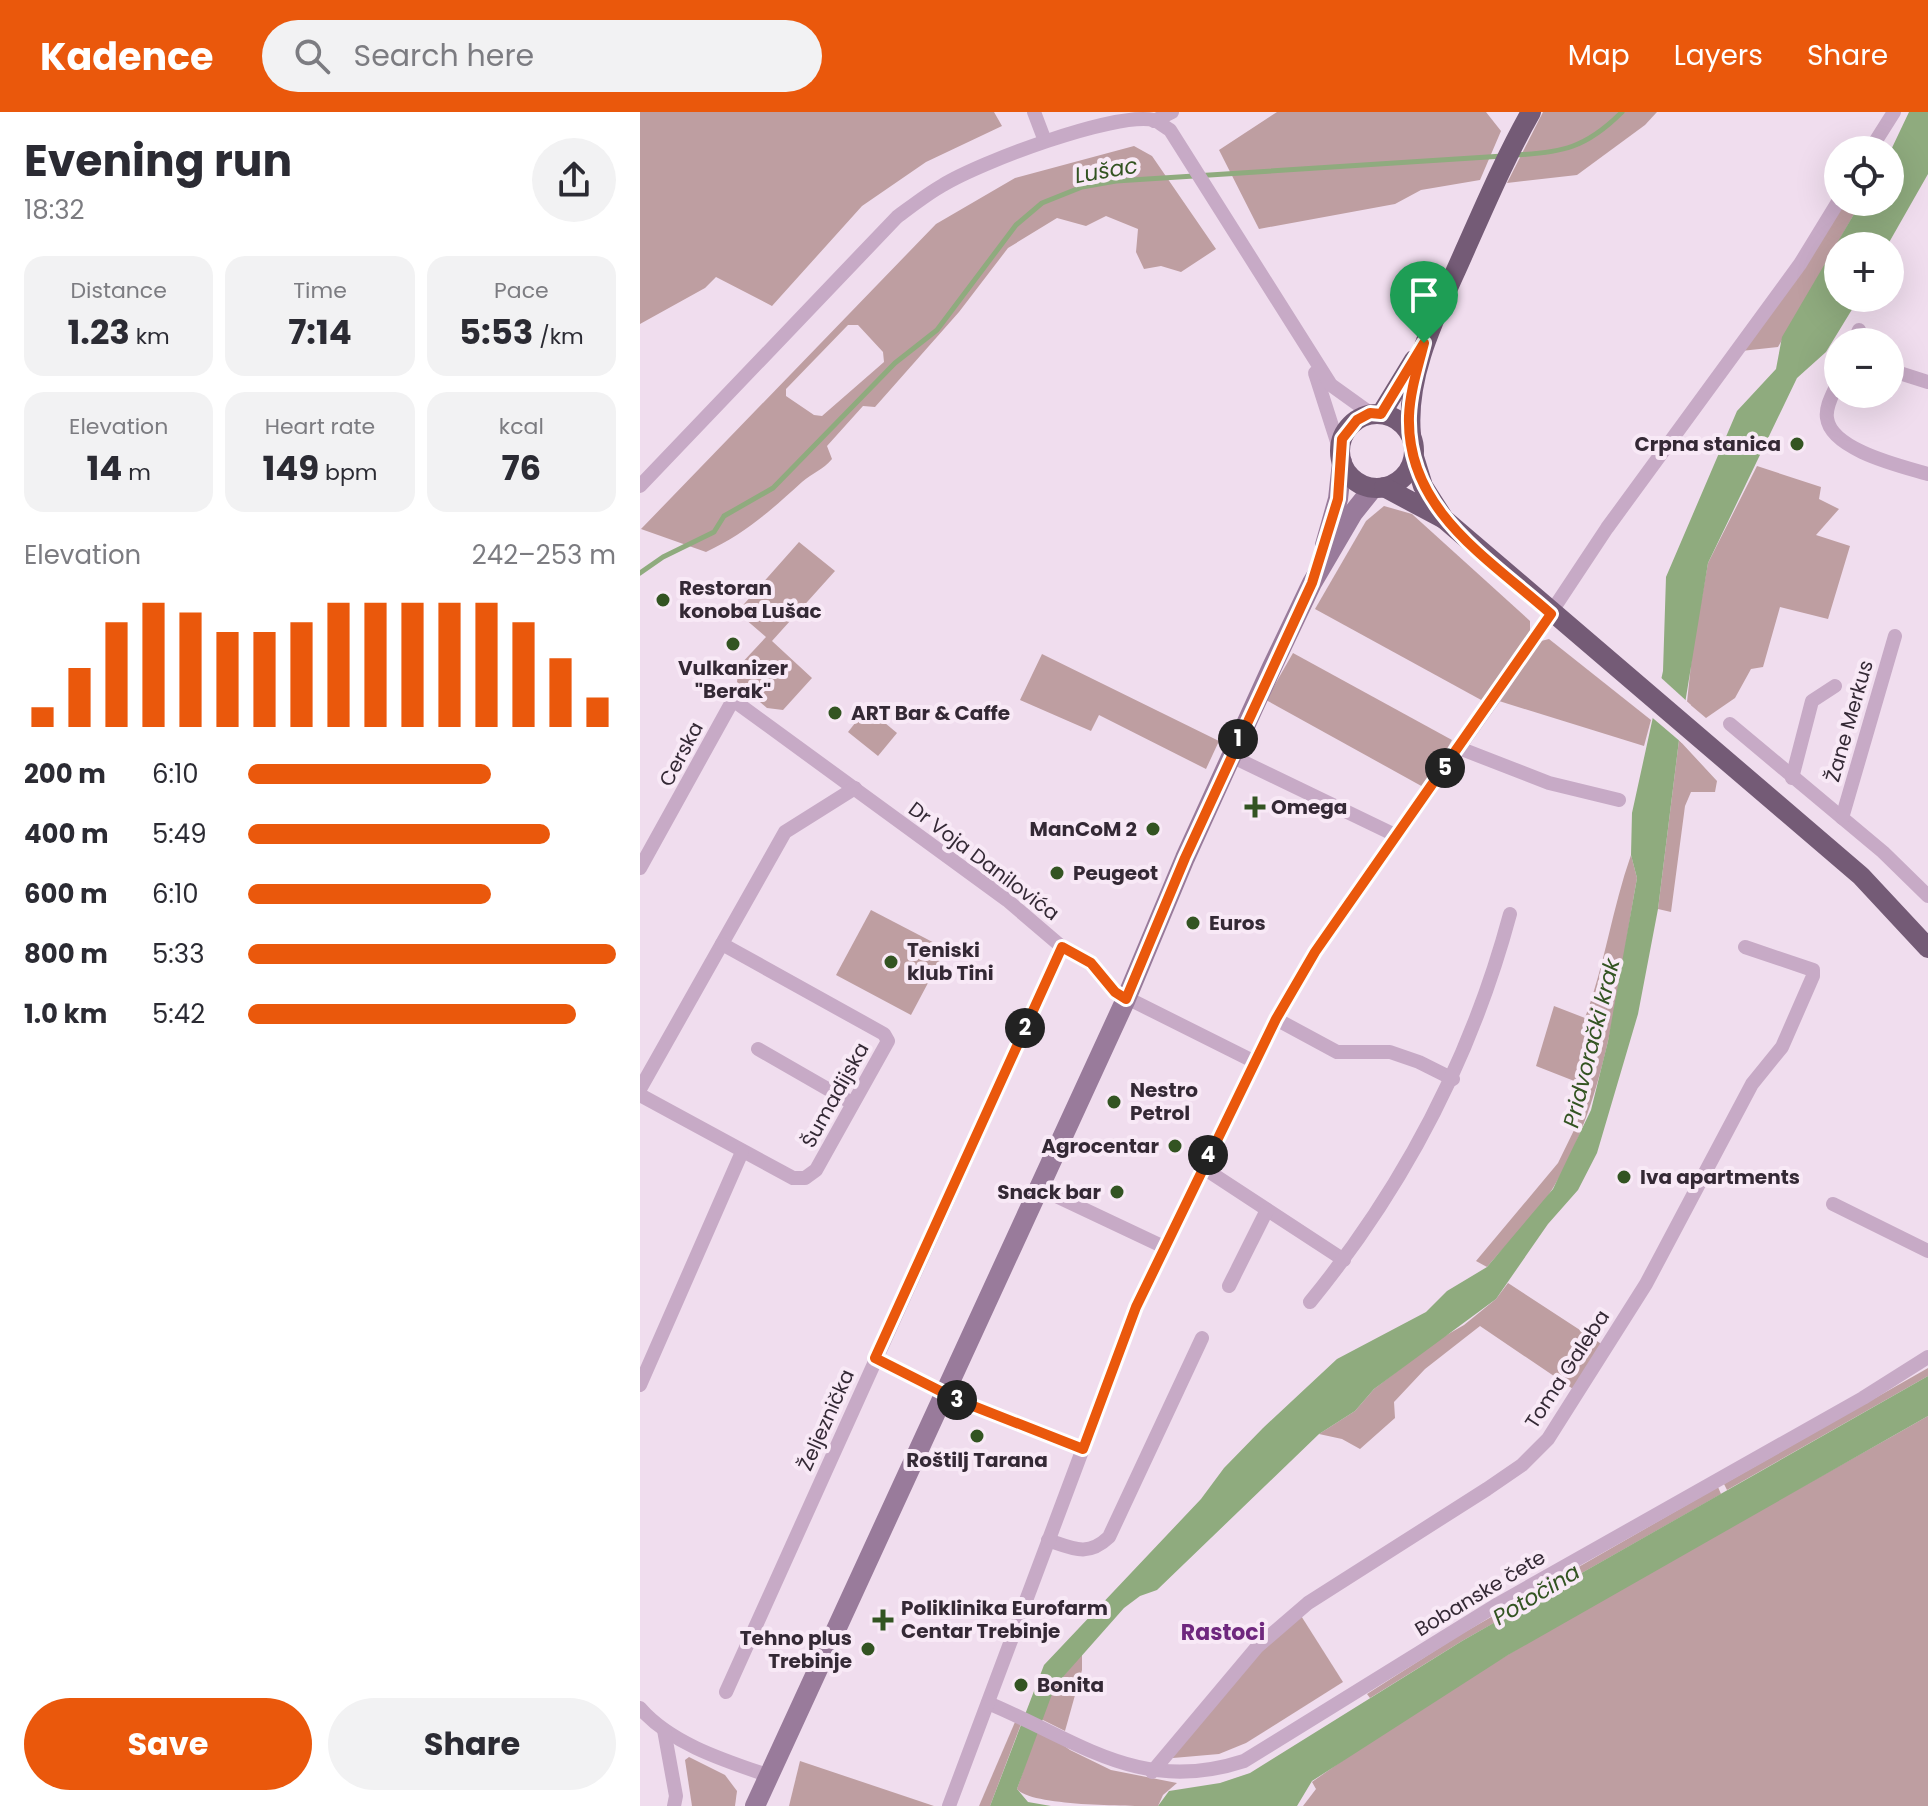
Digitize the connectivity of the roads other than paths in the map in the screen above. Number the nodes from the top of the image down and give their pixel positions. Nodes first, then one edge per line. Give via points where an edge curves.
1 (1034, 112) edge
2 (1172, 112) edge
3 (1531, 112) edge
4 (1894, 112) edge
5 (1154, 121) junction
6 (1879, 136) edge
7 (1045, 141) junction
8 (1829, 216) edge
9 (1424, 343) junction
10 (1306, 350) junction
11 (1904, 374) edge
12 (1928, 382) edge
13 (1828, 408) edge
14 (1376, 414) junction
15 (1411, 435) junction
16 (1341, 456) junction
17 (1414, 457) junction
18 (1928, 474) edge
19 (640, 486) edge
20 (1379, 488) junction
21 (1444, 519) junction
22 (1312, 583) junction
23 (1551, 614) junction
24 (1895, 636) dead end
25 (1835, 686) dead end
26 (733, 700) joint
27 (1730, 724) dead end
28 (1459, 748) junction
29 (1231, 756) junction
30 (1792, 778) junction
31 (855, 788) junction
32 (1619, 800) dead end
33 (1842, 818) junction
34 (1395, 835) junction
35 (640, 868) edge
36 (1928, 896) edge
37 (1510, 914) dead end
38 (722, 944) junction
39 (1062, 947) junction
40 (1745, 947) dead end
41 (1928, 948) edge
42 (1126, 999) junction
43 (1276, 1019) junction
44 (758, 1049) dead end
45 (1253, 1061) junction
46 (1453, 1079) junction
47 (640, 1089) edge
48 (640, 1095) edge
49 (852, 1103) junction
50 (742, 1152) junction
51 (1202, 1167) junction
52 (1039, 1188) junction
53 (1833, 1204) dead end
54 (1267, 1210) junction
55 (1164, 1247) junction
56 (1928, 1251) edge
57 (1344, 1260) junction
58 (1229, 1286) dead end
59 (1310, 1302) dead end
60 (1202, 1338) dead end
61 (1928, 1357) edge
62 (875, 1358) junction
63 (640, 1385) edge
64 (945, 1393) junction
65 (1083, 1449) junction
66 (1048, 1540) junction
67 (726, 1692) dead end
68 (988, 1703) junction
69 (640, 1708) edge
70 (664, 1730) junction
71 (1152, 1772) junction
72 (770, 1776) junction
73 (674, 1806) edge
74 (755, 1806) edge
75 (949, 1806) edge

1 - 7 street
2 - 5 street
3 - 9 main road
4 - 6 street
5 - 7 street via 1131,118
5 - 10 street via 1170,130
7 - 19 street via 942,185 897,217
8 - 23 street
9 - 14 main road
9 - 15 main road via 1412,397
10 - 14 street via 1332,387
10 - 16 street
11 - 12 street
13 - 18 street via 1829,425 1843,443
14 - 15 main road via 1404,425
14 - 16 main road via 1348,428
15 - 17 main road
16 - 20 main road via 1353,479
16 - 22 street via 1333,521
17 - 20 main road via 1404,477
17 - 21 main road via 1423,486
20 - 21 main road
20 - 22 street via 1353,513
21 - 23 main road
22 - 29 street
23 - 28 street
23 - 41 main road via 1861,876
24 - 33 street, Žane Merkus
25 - 30 street, Žane Merkus via 1812,701
26 - 31 street, Dr Voja Danilovića
26 - 35 street, Cerska
27 - 30 street, Žane Merkus
28 - 32 street via 1549,783
28 - 34 street
29 - 34 street
29 - 42 street
30 - 33 street, Žane Merkus
31 - 38 street via 785,832
31 - 39 street, Dr Voja Danilovića
33 - 36 street, Žane Merkus
34 - 43 street
37 - 46 street
38 - 47 street
38 - 49 street, Šumadijska via 887,1036
39 - 42 street, Dr Voja Danilovića via 1091,963
39 - 62 street, Željeznička
40 - 71 street, Toma Galeba via 1813,970 1813,976 1782,1047 1752,1084 1646,1284 1548,1439 1487,1489 1308,1603 1237,1668
42 - 45 street, Dr Voja Danilovića
42 - 52 street
43 - 45 street
43 - 46 street via 1337,1052 1390,1052
44 - 49 street
45 - 51 street
46 - 57 street via 1420,1144
48 - 50 street
49 - 50 street, Šumadijska via 816,1170 805,1178 793,1178
50 - 63 street
51 - 54 street
51 - 55 street
52 - 55 street
52 - 64 street
53 - 56 street
54 - 57 street
54 - 58 street
55 - 65 street
57 - 59 street
60 - 66 street via 1109,1537 1083,1552
61 - 71 street, Bobanske čete via 1498,1604 1254,1755 1200,1773
62 - 64 street
62 - 67 street, Željeznička
64 - 65 street
64 - 72 street
65 - 66 street
66 - 68 street
68 - 71 street, Bobanske čete via 1110,1760
68 - 75 street
69 - 70 street
70 - 72 street
70 - 73 street
72 - 74 street

